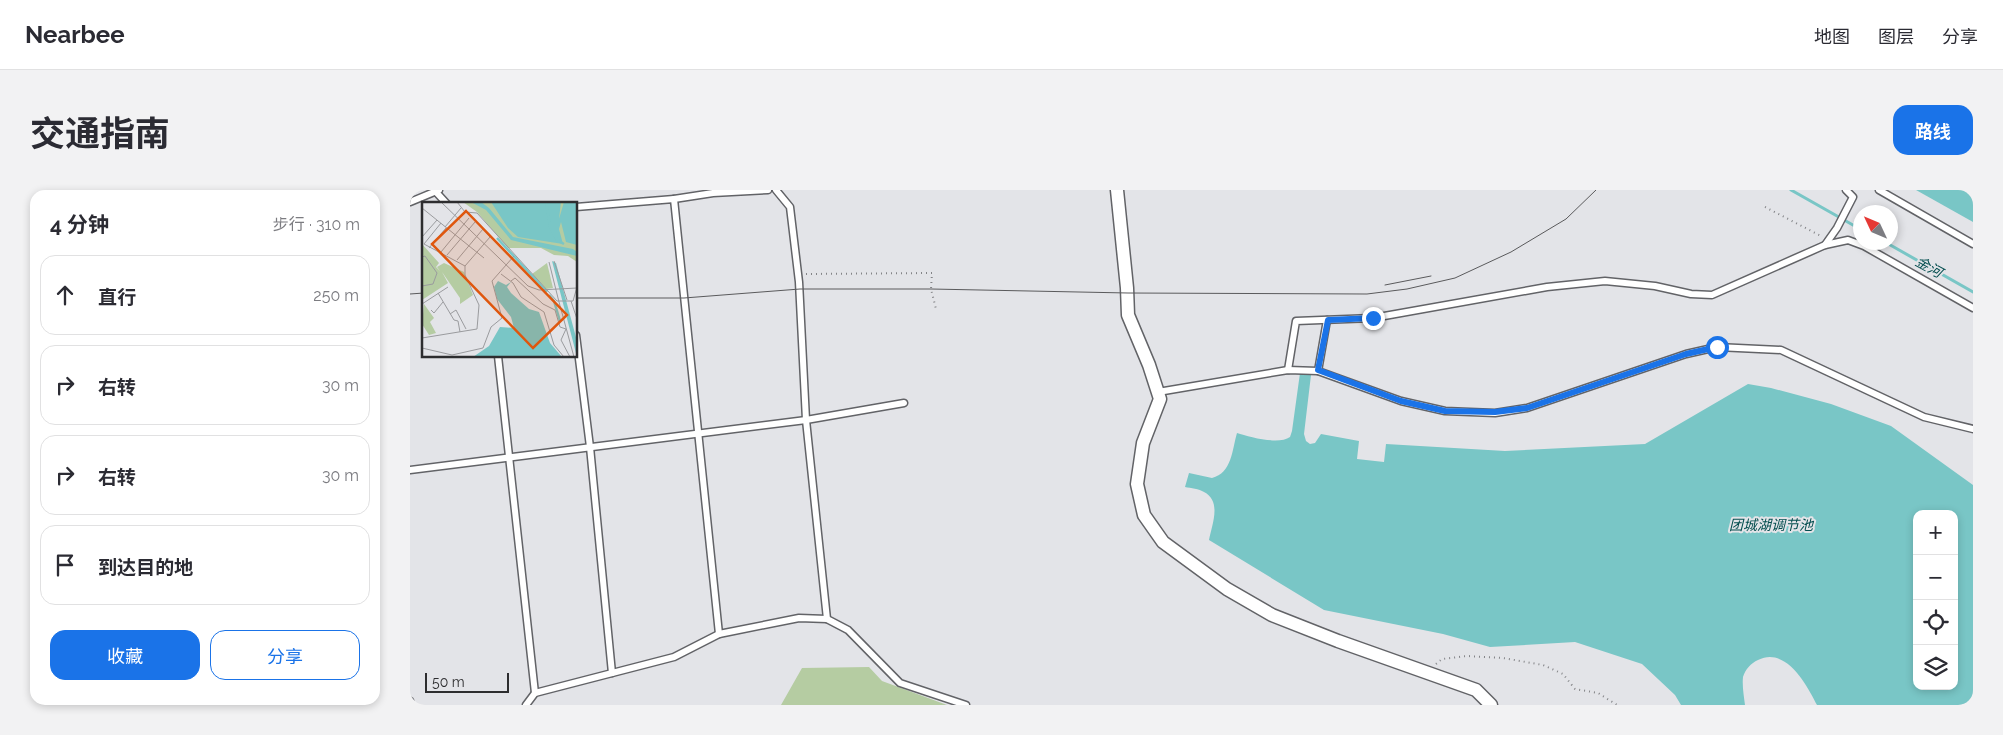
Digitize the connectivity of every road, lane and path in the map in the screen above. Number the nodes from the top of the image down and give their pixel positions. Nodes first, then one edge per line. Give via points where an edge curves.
1 (768, 190) edge
2 (776, 190) edge
3 (1117, 190) edge
4 (1846, 190) edge
5 (1879, 190) edge
6 (438, 191) edge
7 (674, 199) junction
8 (410, 202) edge
9 (446, 202) edge
10 (578, 207) edge
11 (1766, 207) dead end
12 (1826, 243) junction
13 (1973, 244) edge
14 (798, 274) junction
15 (1973, 308) edge
16 (936, 309) dead end
17 (1328, 320) junction
18 (578, 351) edge
19 (498, 358) edge
20 (1288, 370) junction
21 (1318, 370) junction
22 (1158, 392) junction
23 (904, 403) dead end
24 (806, 420) junction
25 (1973, 429) edge
26 (698, 434) junction
27 (590, 447) junction
28 (508, 457) junction
29 (410, 470) edge
30 (827, 618) junction
31 (719, 634) junction
32 (612, 673) junction
33 (1428, 673) junction
34 (534, 693) junction
35 (410, 701) edge
36 (410, 705) edge
37 (526, 705) edge
38 (966, 705) edge
39 (1491, 705) edge
40 (1617, 705) edge

1 - 7 lane via 713,192
2 - 14 lane via 790,207
3 - 22 street via 1128,315
4 - 12 lane via 1853,197
5 - 13 lane
6 - 8 lane
6 - 9 lane
7 - 10 lane
7 - 26 lane
11 - 12 path via 1817,233
12 - 15 lane via 1848,240 1864,246
12 - 17 lane via 1712,294 1691,294 1655,286 1605,281 1547,287 1373,318
14 - 16 path via 932,273 931,288
14 - 24 lane
17 - 20 lane via 1296,321
17 - 21 lane
18 - 27 lane
19 - 28 lane
20 - 21 lane
20 - 22 lane
21 - 25 lane via 1401,401 1445,411 1495,412 1527,408 1686,354 1717,347 1781,350 1924,417
22 - 33 street via 1160,399 1143,443 1137,484 1144,515 1163,542 1226,589 1272,615
23 - 24 lane
24 - 26 lane
24 - 30 lane
26 - 27 lane
26 - 31 lane
27 - 28 lane
27 - 32 lane
28 - 29 lane
28 - 34 lane
30 - 31 lane via 799,618
30 - 38 lane via 848,630 900,683
31 - 32 lane via 674,657
32 - 34 lane
33 - 39 street via 1476,690
33 - 40 path via 1442,659 1467,656 1503,658 1543,665 1563,674 1575,688 1598,693
34 - 37 lane
35 - 36 lane

